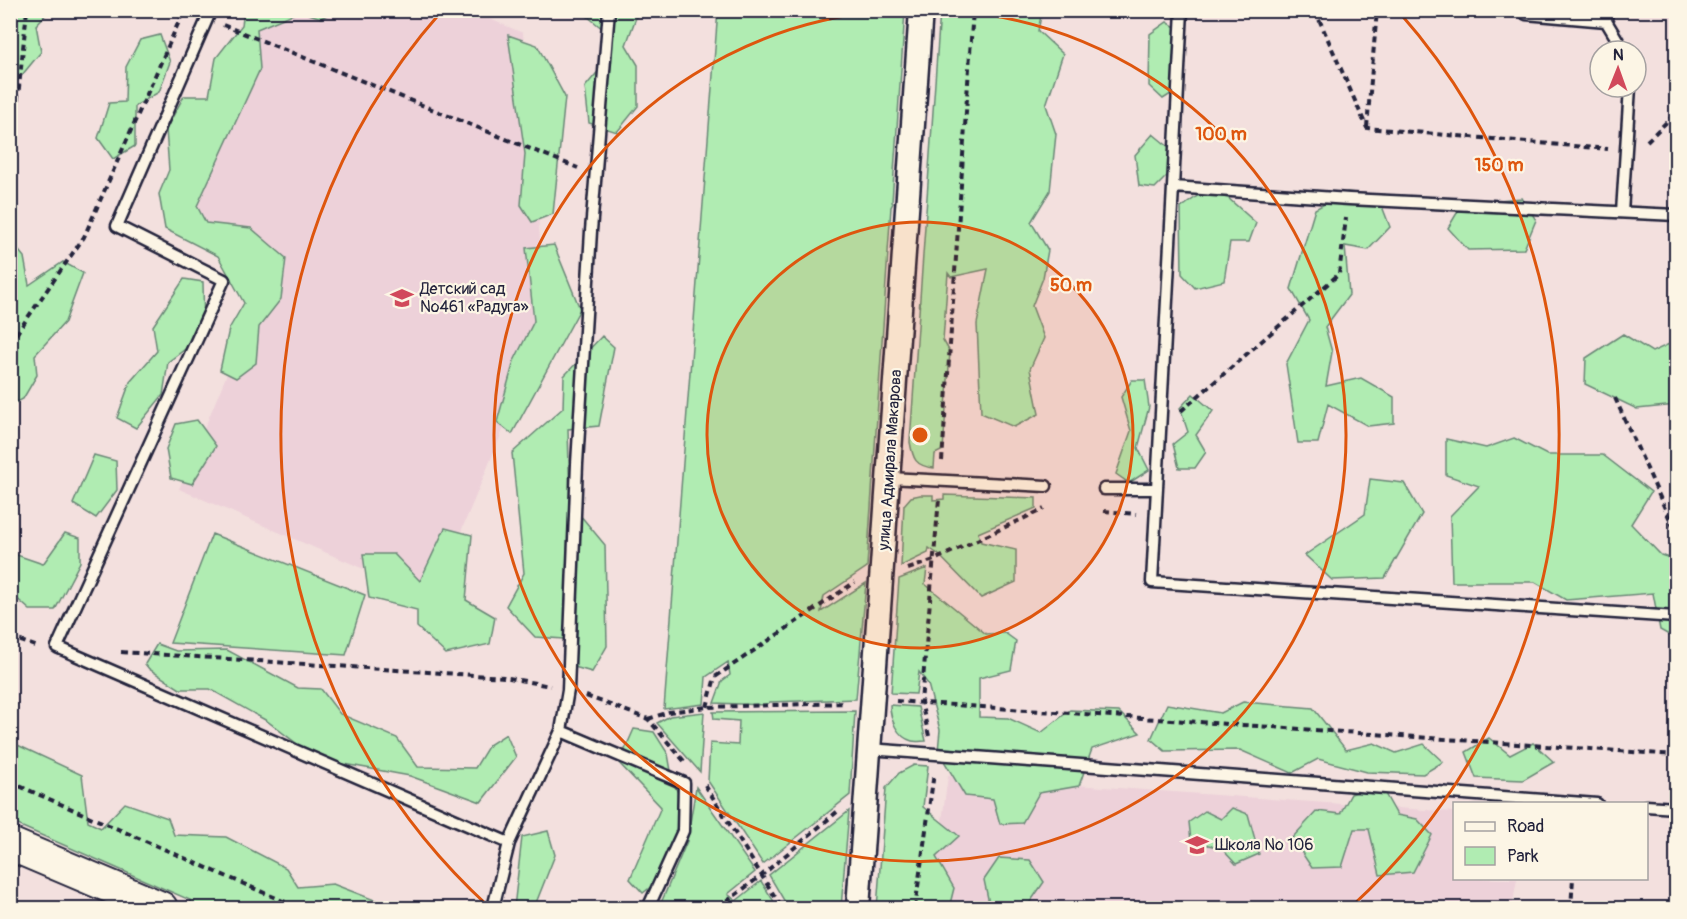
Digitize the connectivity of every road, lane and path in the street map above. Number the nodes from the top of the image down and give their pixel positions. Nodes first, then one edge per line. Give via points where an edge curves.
1 (27, 10) edge
2 (184, 10) edge
3 (609, 10) edge
4 (921, 10) edge
5 (1182, 10) edge
6 (1315, 10) edge
7 (1377, 10) edge
8 (1527, 10) edge
9 (210, 15) edge
10 (1606, 16) edge
11 (1618, 39) edge
12 (1629, 99) edge
13 (1676, 113) edge
14 (1367, 128) junction
15 (1626, 156) junction
16 (10, 174) edge
17 (596, 175) junction
18 (1173, 187) junction
19 (1349, 200) junction
20 (1622, 212) junction
21 (1677, 215) edge
22 (10, 343) edge
23 (1615, 398) dead end
24 (1160, 429) junction
25 (889, 478) junction
26 (1046, 486) dead end
27 (1104, 489) dead end
28 (1157, 489) junction
29 (1103, 511) dead end
30 (1155, 515) junction
31 (1677, 533) edge
32 (1677, 617) edge
33 (10, 637) edge
34 (57, 647) junction
35 (116, 651) dead end
36 (568, 690) junction
37 (890, 700) dead end
38 (856, 703) dead end
39 (648, 719) junction
40 (561, 731) junction
41 (869, 749) junction
42 (1677, 755) edge
43 (690, 768) dead end
44 (10, 782) edge
45 (704, 784) dead end
46 (867, 788) junction
47 (1571, 802) edge
48 (1648, 806) edge
49 (1677, 808) edge
50 (509, 843) junction
51 (10, 844) edge
52 (762, 875) junction
53 (1573, 880) edge
54 (161, 909) edge
55 (299, 909) edge
56 (493, 909) edge
57 (648, 909) edge
58 (718, 909) edge
59 (782, 909) edge
60 (858, 909) edge
61 (1571, 909) edge

1 - 16 path
2 - 22 path via 84,237
3 - 17 lane
4 - 25 street, улица Адмирала Макарова
5 - 18 lane
6 - 14 path
7 - 14 path
8 - 10 lane via 1526,14
9 - 17 path
9 - 34 lane via 117,226 224,280
10 - 11 lane
12 - 15 lane
13 - 15 path
14 - 15 path
15 - 20 lane
17 - 36 lane
18 - 19 lane
18 - 24 lane
19 - 20 lane
19 - 24 path via 1339,274
20 - 21 lane
23 - 31 path
24 - 28 lane
25 - 26 lane
25 - 41 street, улица Адмирала Макарова
27 - 28 lane
28 - 30 lane
29 - 30 path
30 - 32 lane via 1152,582
33 - 34 path via 38,647
34 - 50 lane
35 - 36 path via 504,677
36 - 39 path
36 - 40 lane
37 - 42 path
38 - 39 path via 707,707
39 - 43 path
40 - 50 lane
40 - 57 lane via 684,783 682,831
41 - 46 street, улица Адмирала Макарова
41 - 47 lane
44 - 55 path
45 - 52 path
46 - 52 path
46 - 60 street, улица Адмирала Макарова
48 - 49 lane
50 - 56 lane
51 - 54 street
52 - 58 path
52 - 59 path
53 - 61 path

